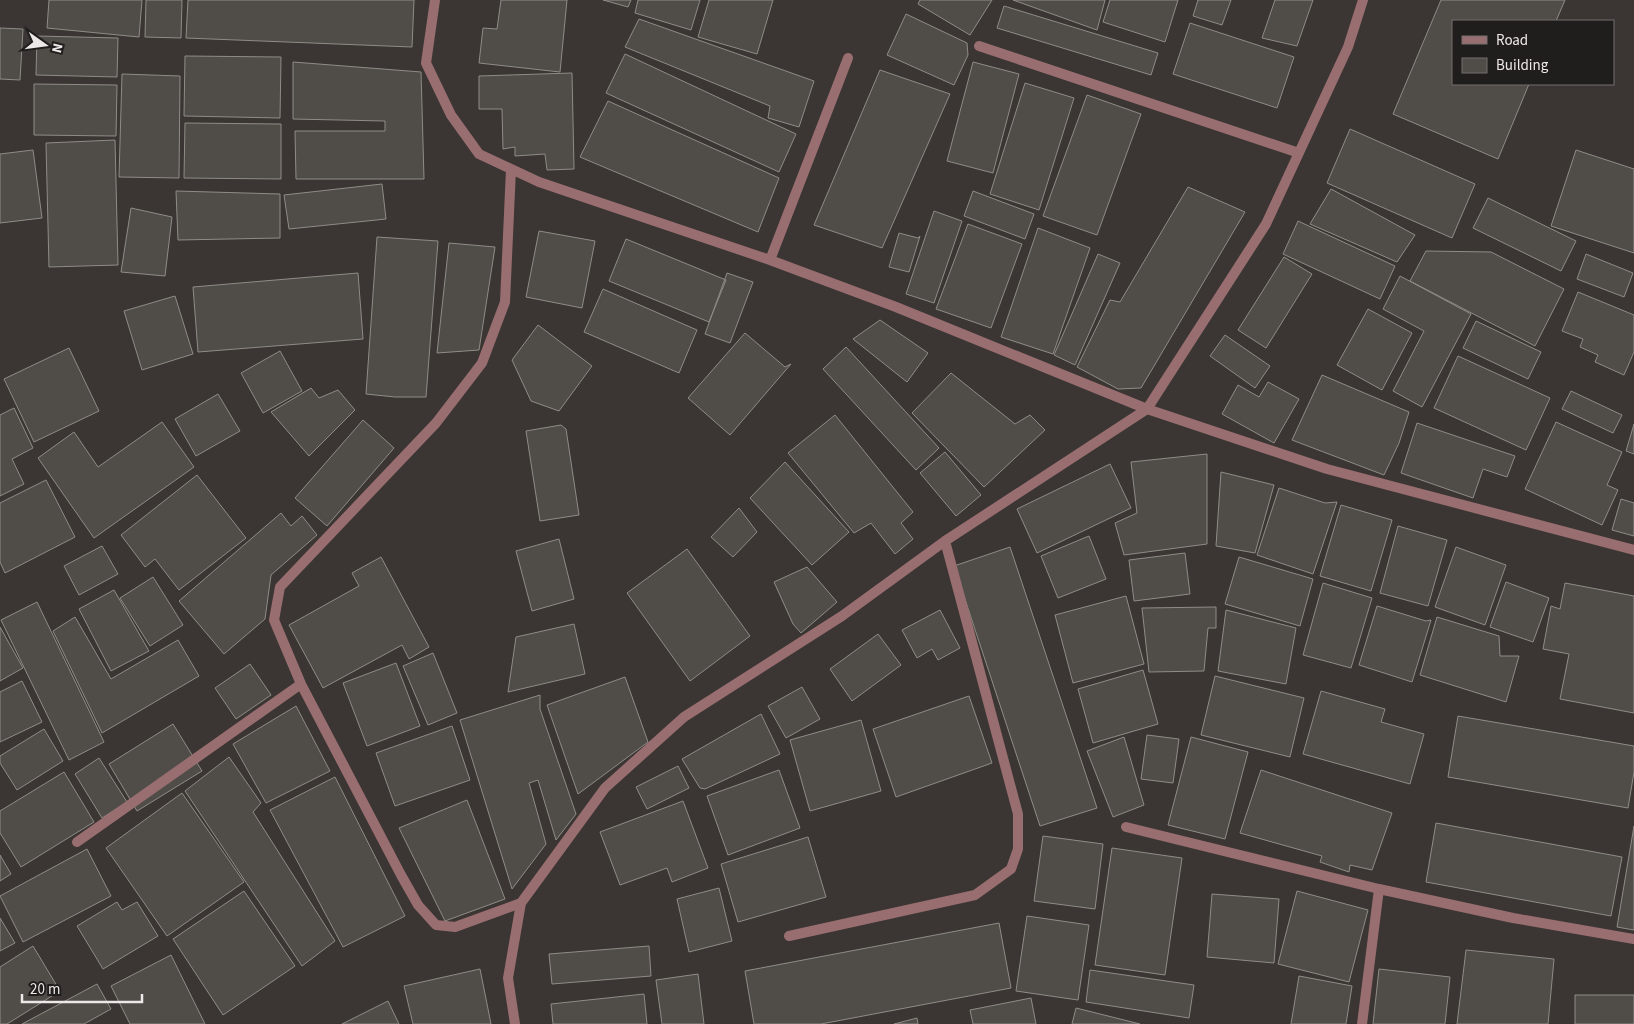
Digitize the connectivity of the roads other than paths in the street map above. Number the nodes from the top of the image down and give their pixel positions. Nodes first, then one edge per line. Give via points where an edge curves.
1 (435, 0) edge
2 (1363, 0) edge
3 (979, 46) dead end
4 (848, 58) dead end
5 (1299, 153) junction
6 (511, 169) junction
7 (770, 260) junction
8 (1146, 409) junction
9 (945, 541) junction
10 (1634, 550) edge
11 (301, 684) junction
12 (1126, 826) dead end
13 (77, 842) dead end
14 (1379, 889) junction
15 (521, 903) junction
16 (789, 936) dead end
17 (1634, 939) edge
18 (515, 1024) edge
19 (1362, 1024) edge

1 - 6 street via 426,63 451,115 479,154
2 - 5 street via 1348,47
3 - 5 street
4 - 7 street
5 - 8 street via 1266,224
6 - 7 street via 539,182
6 - 11 street via 505,302 482,363 436,423 280,587 274,620
7 - 8 street via 896,307
8 - 9 street
8 - 10 street via 1327,469
9 - 15 street via 842,616 684,717 605,788
9 - 16 street via 1018,814 1018,849 1011,869 975,896
11 - 13 street
11 - 15 street via 401,875 418,905 436,925 455,927
12 - 14 street
14 - 17 street via 1513,918
14 - 19 street
15 - 18 street via 508,978

